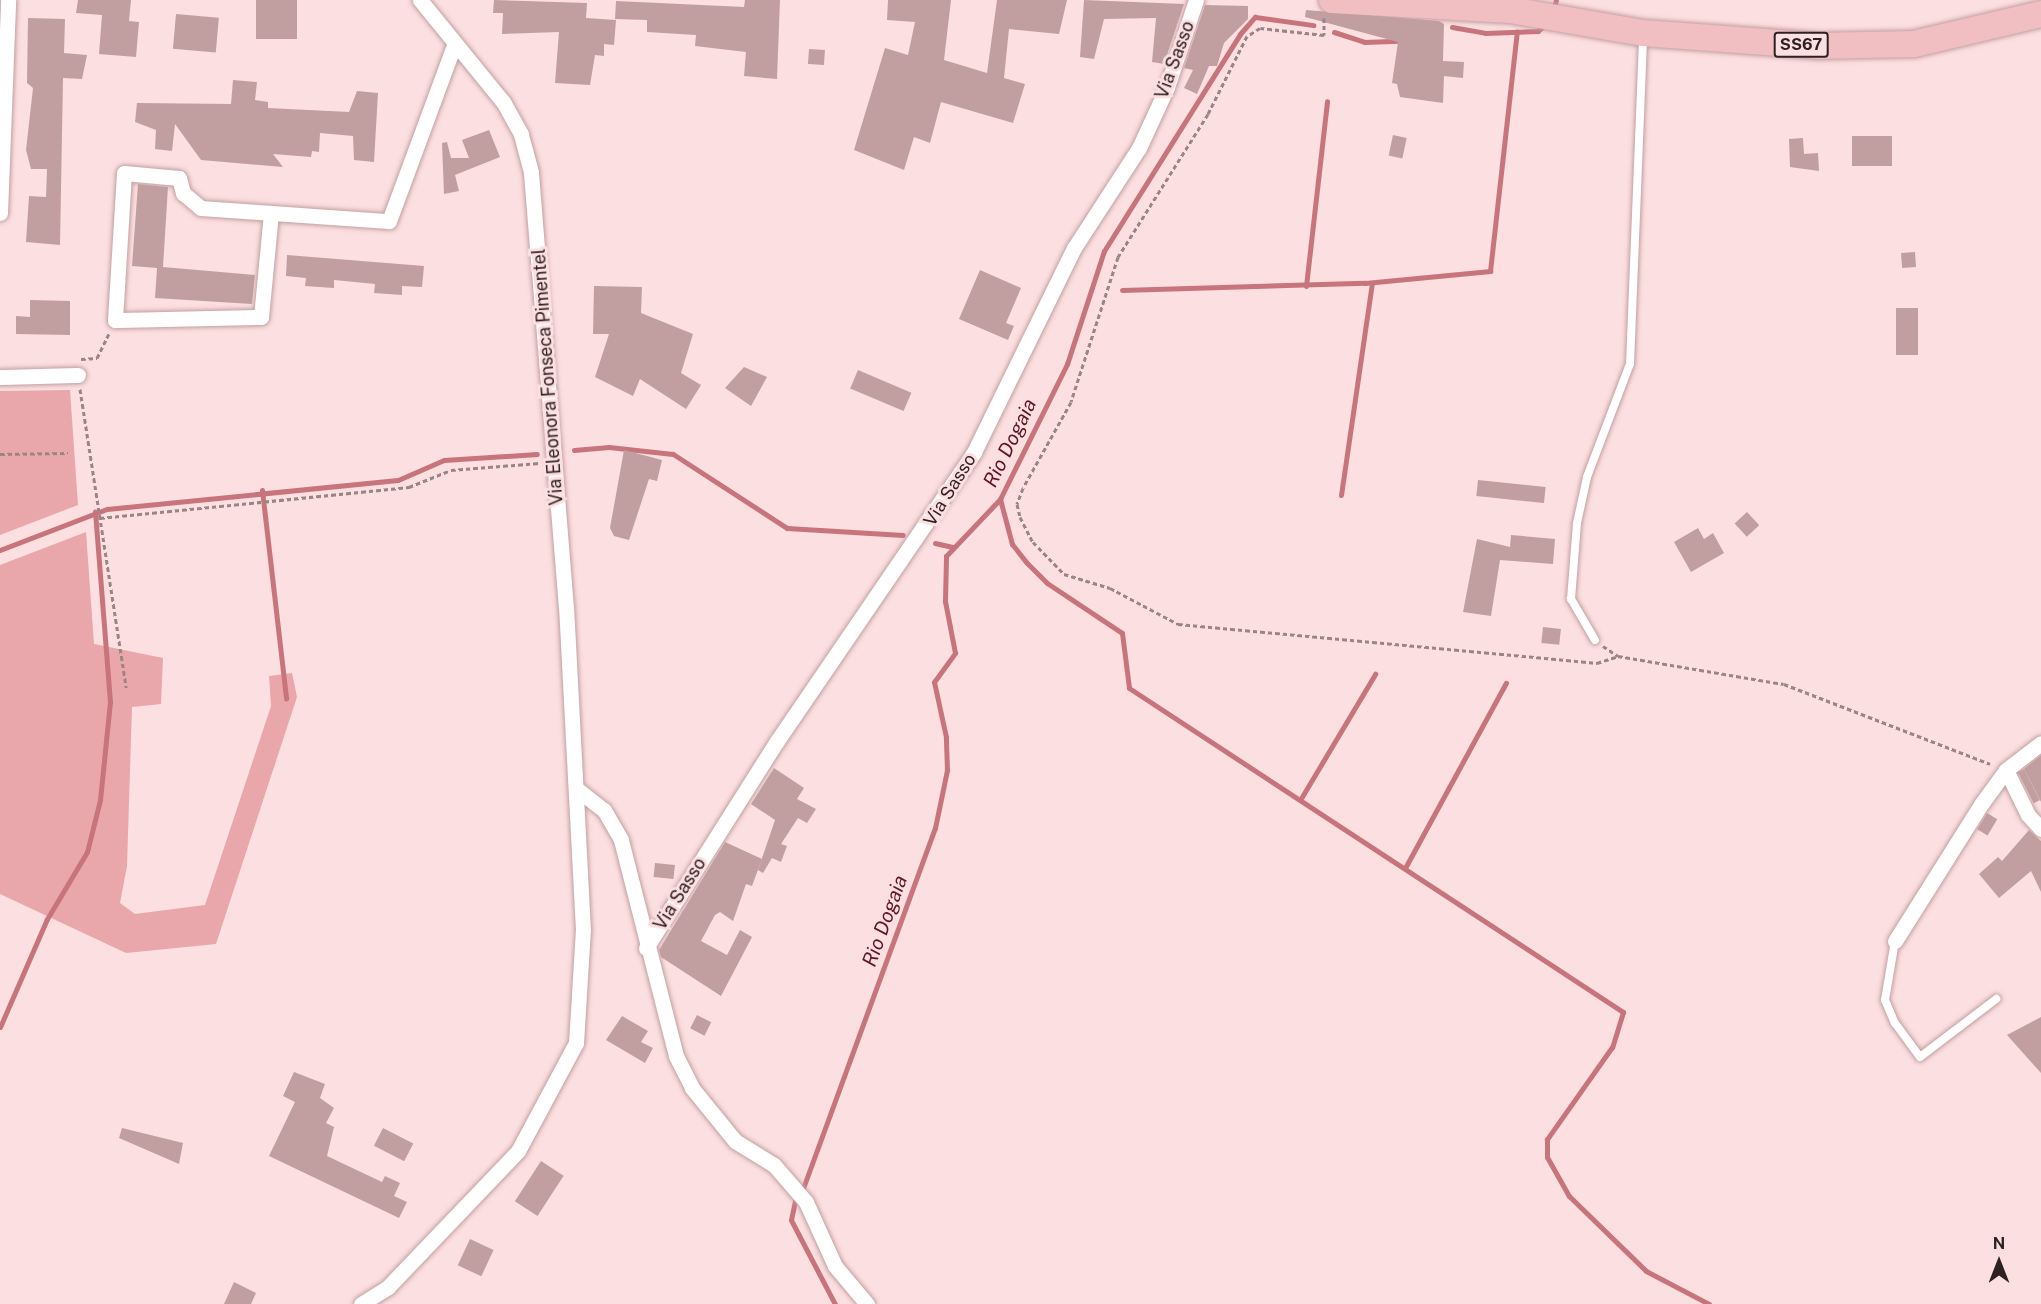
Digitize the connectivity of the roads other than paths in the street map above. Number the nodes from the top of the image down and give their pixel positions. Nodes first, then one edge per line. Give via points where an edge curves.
1 (8, 0) edge
2 (420, 0) edge
3 (431, 0) edge
4 (1196, 0) edge
5 (1328, 6) edge
6 (2041, 14) edge
7 (433, 16) junction
8 (1643, 33) junction
9 (454, 45) junction
10 (0, 213) edge
11 (271, 213) junction
12 (78, 375) road end
13 (0, 377) edge
14 (1595, 640) road end
15 (2041, 743) edge
16 (2006, 770) junction
17 (578, 790) junction
18 (2041, 830) edge
19 (1895, 941) joint
20 (646, 948) junction
21 (1996, 999) dead end
22 (361, 1304) edge
23 (867, 1304) edge

1 - 10 street
2 - 7 street, Via Eleonora Fonseca Pimentel
3 - 7 street
4 - 20 street, Via Sasso via 1167,87 1139,148 1074,248 974,452 777,741
5 - 8 main road, SS67 via 1550,16
6 - 8 main road, SS67 via 1943,40 1887,46 1782,45
7 - 9 street, Via Eleonora Fonseca Pimentel
8 - 14 lane via 1630,364 1587,477 1577,523 1571,599
9 - 11 street via 390,220
9 - 17 street, Via Eleonora Fonseca Pimentel via 503,102 521,135 531,172
11 - 11 street via 201,208 183,193 178,178 124,173 116,320 261,317
12 - 13 street
15 - 16 street
16 - 18 street via 2028,815
16 - 19 street
17 - 20 street, Via Sasso via 604,810 621,840
17 - 22 street via 583,930 576,1043 518,1151 388,1287
19 - 21 lane via 1886,1000 1894,1023 1920,1057
20 - 23 street, Via Sasso via 676,1056 692,1088 735,1141 774,1165 806,1202 836,1266

